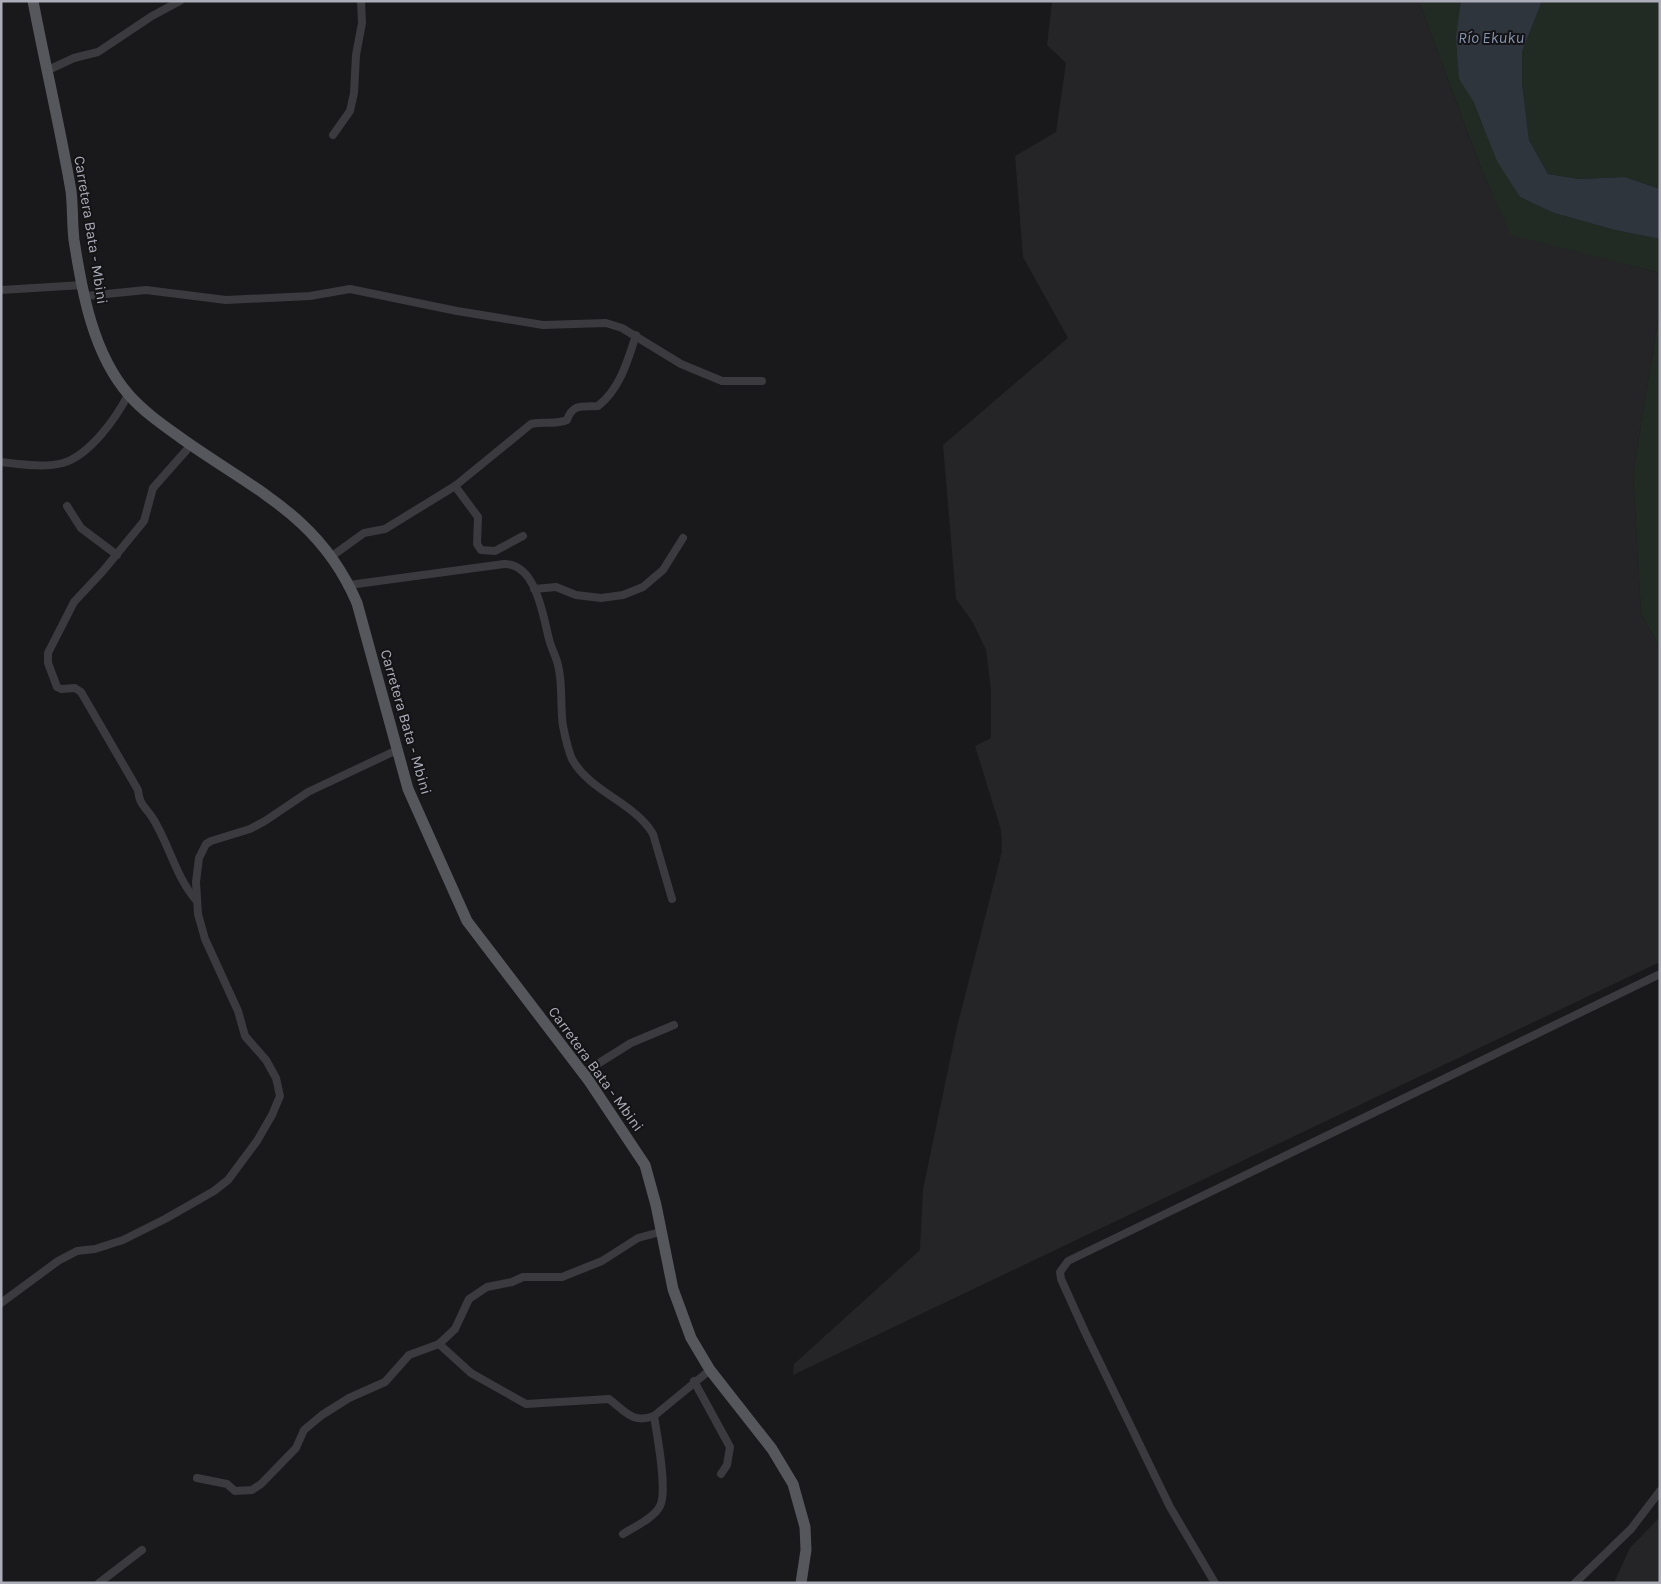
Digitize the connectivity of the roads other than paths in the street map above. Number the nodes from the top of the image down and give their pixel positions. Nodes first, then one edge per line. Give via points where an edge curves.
1 (32, 1) edge
2 (180, 1) edge
3 (361, 1) edge
4 (46, 71) junction
5 (333, 135) dead end
6 (1, 290) edge
7 (84, 291) junction
8 (636, 335) junction
9 (762, 381) dead end
10 (128, 394) junction
11 (191, 445) junction
12 (1, 462) edge
13 (455, 486) junction
14 (67, 506) dead end
15 (523, 536) dead end
16 (683, 538) dead end
17 (117, 555) junction
18 (332, 556) junction
19 (349, 585) junction
20 (534, 589) junction
21 (397, 750) junction
22 (672, 899) dead end
23 (196, 900) junction
24 (1660, 974) edge
25 (674, 1025) dead end
26 (583, 1073) junction
27 (660, 1232) junction
28 (1, 1303) edge
29 (438, 1344) junction
30 (710, 1370) junction
31 (694, 1381) junction
32 (654, 1416) junction
33 (720, 1474) dead end
34 (197, 1478) dead end
35 (1660, 1491) edge
36 (623, 1534) dead end
37 (142, 1550) dead end
38 (100, 1583) edge
39 (801, 1583) edge
40 (1215, 1583) edge
41 (1575, 1583) edge

1 - 4 main road, Carretera Bata - Mbini
2 - 4 street via 98,52 74,58
3 - 5 street via 362,23 354,93 350,111
4 - 7 main road, Carretera Bata - Mbini via 71,192 74,239
6 - 7 street
7 - 8 street via 163,290 226,300 310,296 350,289 457,312 543,325 606,324
7 - 10 main road, Carretera Bata - Mbini via 104,355
8 - 9 street via 680,364 722,380
8 - 13 street via 616,386 604,401 598,406 576,406 560,423 531,424
10 - 11 main road, Carretera Bata - Mbini
10 - 12 street via 117,416 85,451 64,463
11 - 17 street via 153,488 144,521
11 - 18 main road, Carretera Bata - Mbini via 298,519
13 - 15 street via 478,517 476,544 481,550 495,551
13 - 18 street via 385,529 364,534
14 - 17 street via 81,528
16 - 20 street via 663,570 644,587 623,595 601,598 576,595 556,587
17 - 23 street via 74,602 48,653 48,663 56,687 75,688 82,692 138,790 140,803 151,816 183,883
18 - 19 main road, Carretera Bata - Mbini
19 - 20 street via 511,563 525,573
19 - 21 main road, Carretera Bata - Mbini via 357,603
20 - 22 street via 558,665 563,726 572,759 595,784 638,814 648,826
21 - 23 street via 308,792 250,829 210,841 199,858
21 - 26 main road, Carretera Bata - Mbini via 408,789 468,921
23 - 28 street via 205,939 238,1011 245,1036 266,1060 276,1078 280,1096 272,1115 228,1180 214,1191 165,1220 122,1240 78,1251 58,1261
24 - 40 street via 1161,1214 1063,1266 1060,1278 1085,1332 1170,1507
25 - 26 street via 631,1043
26 - 27 main road, Carretera Bata - Mbini via 645,1165
27 - 29 street via 638,1238 602,1261 562,1277 523,1277 487,1287 469,1299 455,1329
27 - 30 main road, Carretera Bata - Mbini via 679,1308 691,1338
29 - 32 street via 471,1373 532,1406 609,1399 627,1415 644,1420
29 - 34 street via 409,1355 385,1382 349,1398 322,1415 304,1430 296,1448 279,1468 252,1490 235,1491 227,1484
30 - 31 street
30 - 39 main road, Carretera Bata - Mbini via 772,1449 793,1484 806,1528
31 - 32 street
31 - 33 street via 730,1447 727,1465
32 - 36 street via 663,1483 662,1500 656,1512
35 - 41 street via 1631,1529
37 - 38 street

